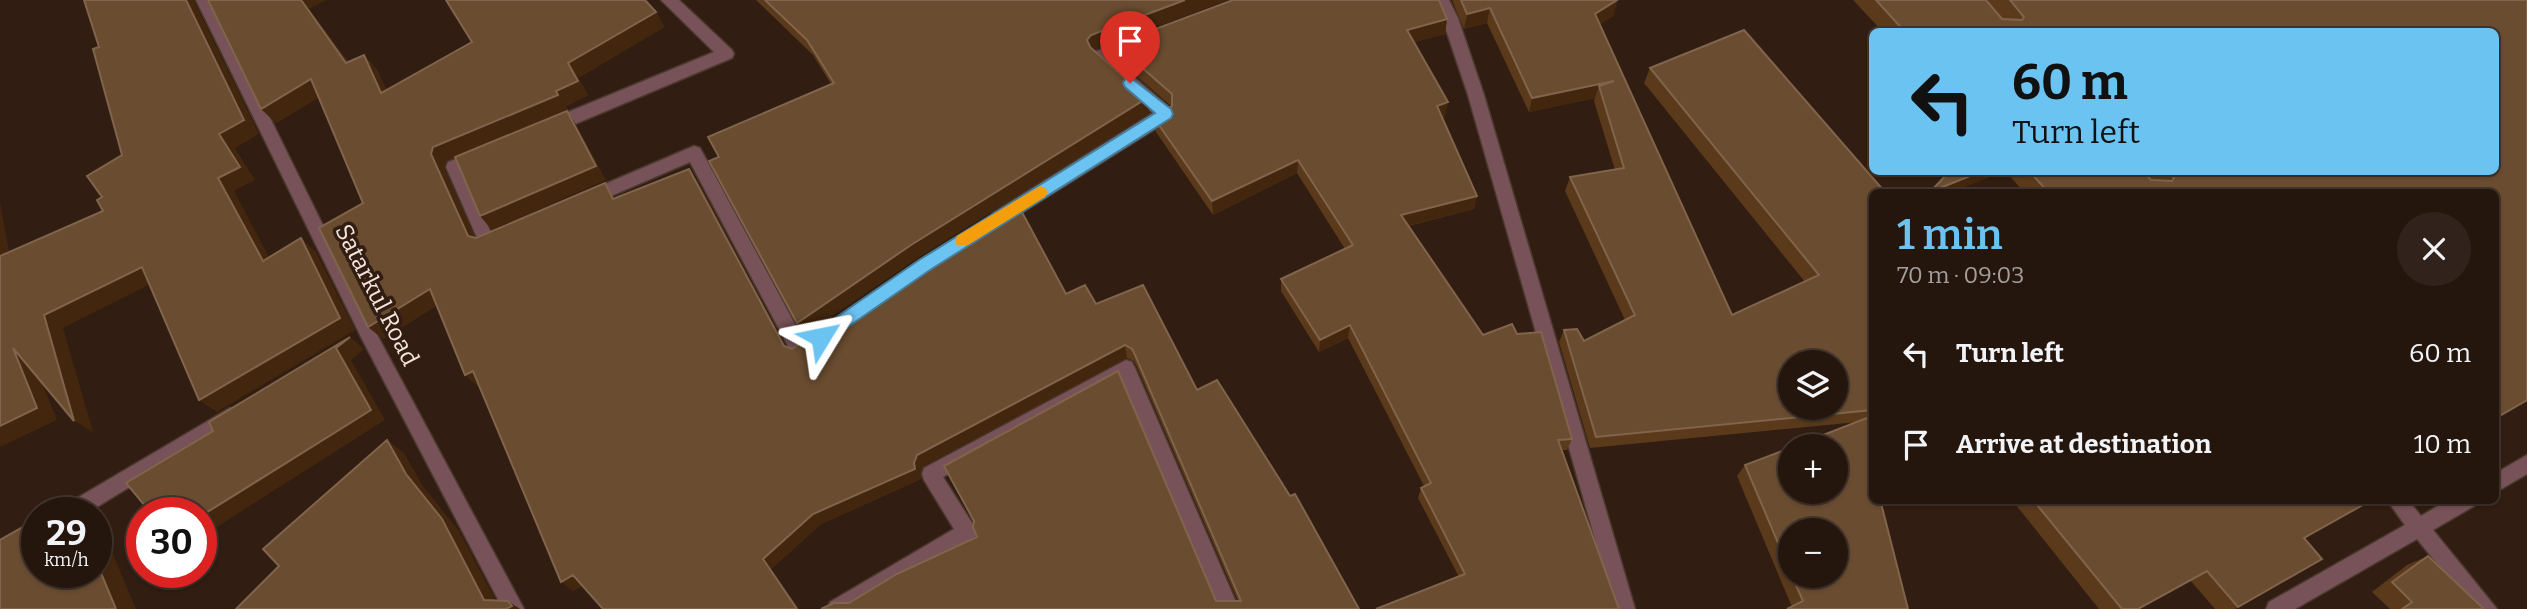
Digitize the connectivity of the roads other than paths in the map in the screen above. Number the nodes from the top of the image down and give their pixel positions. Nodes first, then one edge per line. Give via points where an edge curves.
1 (204, 0) edge
2 (669, 0) edge
3 (1441, 0) edge
4 (1152, 37) edge
5 (528, 136) edge
6 (491, 152) edge
7 (572, 206) edge
8 (982, 229) edge
9 (511, 232) edge
10 (822, 335) edge
11 (248, 405) edge
12 (2527, 464) edge
13 (2499, 481) edge
14 (96, 497) edge
15 (2399, 504) edge
16 (2460, 504) edge
17 (2418, 530) junction
18 (514, 609) edge
19 (837, 609) edge
20 (1229, 609) edge
21 (1625, 609) edge
22 (2276, 609) edge
23 (2487, 609) edge

1 - 18 street, Satarkul Road via 362,337
2 - 5 street via 726,54
3 - 21 street via 1476,95
4 - 8 street via 1100,56 1165,114
6 - 9 street via 454,167 487,242
7 - 10 street via 694,153 800,351
11 - 14 street
12 - 13 street
15 - 17 street
16 - 17 street
17 - 22 street
17 - 23 street
19 - 20 street via 967,532 931,474 1126,368

